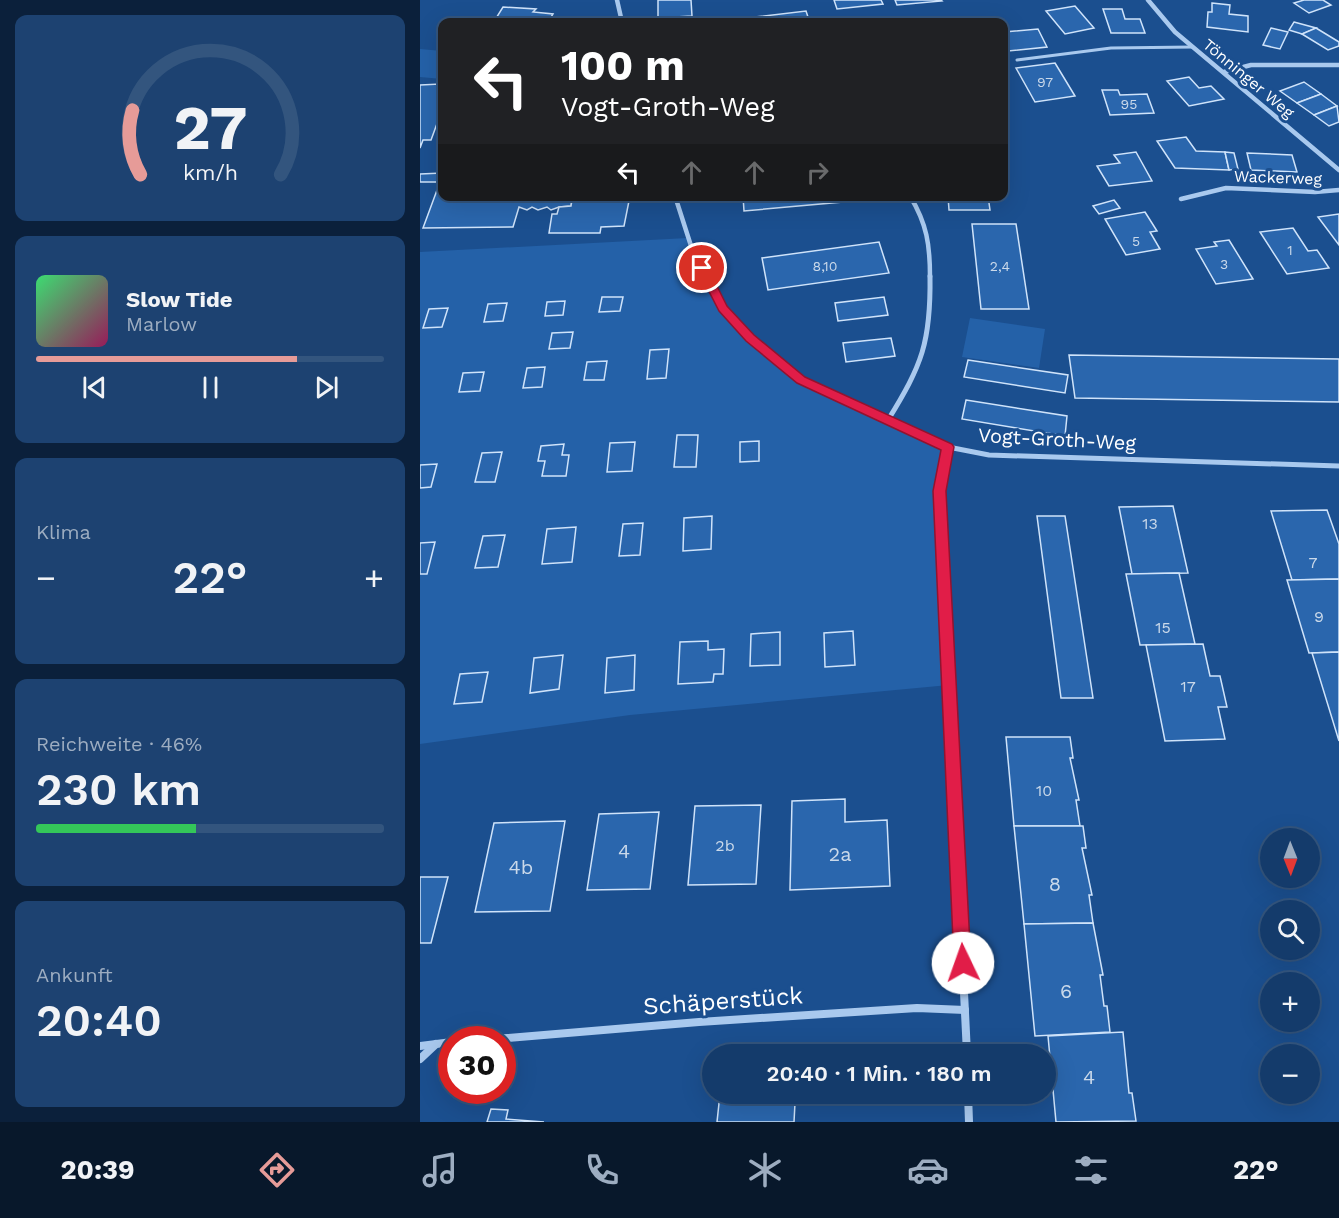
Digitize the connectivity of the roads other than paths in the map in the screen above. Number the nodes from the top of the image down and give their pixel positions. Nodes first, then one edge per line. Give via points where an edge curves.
1 (617, 0) edge
2 (1148, 0) edge
3 (621, 18) edge
4 (1193, 47) junction
5 (1017, 60) dead end
6 (1339, 65) edge
7 (1224, 72) junction
8 (1339, 170) edge
9 (1339, 190) edge
10 (1181, 199) dead end
11 (677, 201) edge
12 (913, 201) edge
13 (888, 420) junction
14 (948, 447) junction
15 (1339, 466) edge
16 (965, 1010) junction
17 (516, 1037) edge
18 (437, 1044) joint
19 (967, 1044) edge
20 (420, 1046) edge
21 (420, 1059) edge
22 (968, 1104) edge
23 (969, 1122) edge

1 - 3 street
2 - 4 street, Tönninger Weg
4 - 5 lane via 1111,48
4 - 7 street, Tönninger Weg
6 - 7 street via 1251,65
7 - 8 street, Tönninger Weg
9 - 10 street, Wackerweg via 1226,188
11 - 13 street, Vogt-Groth-Weg via 692,249 723,309 750,338 801,380
12 - 13 street via 929,240 928,328 913,379
13 - 14 street, Vogt-Groth-Weg
14 - 15 street, Vogt-Groth-Weg via 989,455
14 - 16 street via 940,491
16 - 17 street, Schäperstück via 894,1010
16 - 19 street
18 - 20 street
18 - 21 street
22 - 23 street

